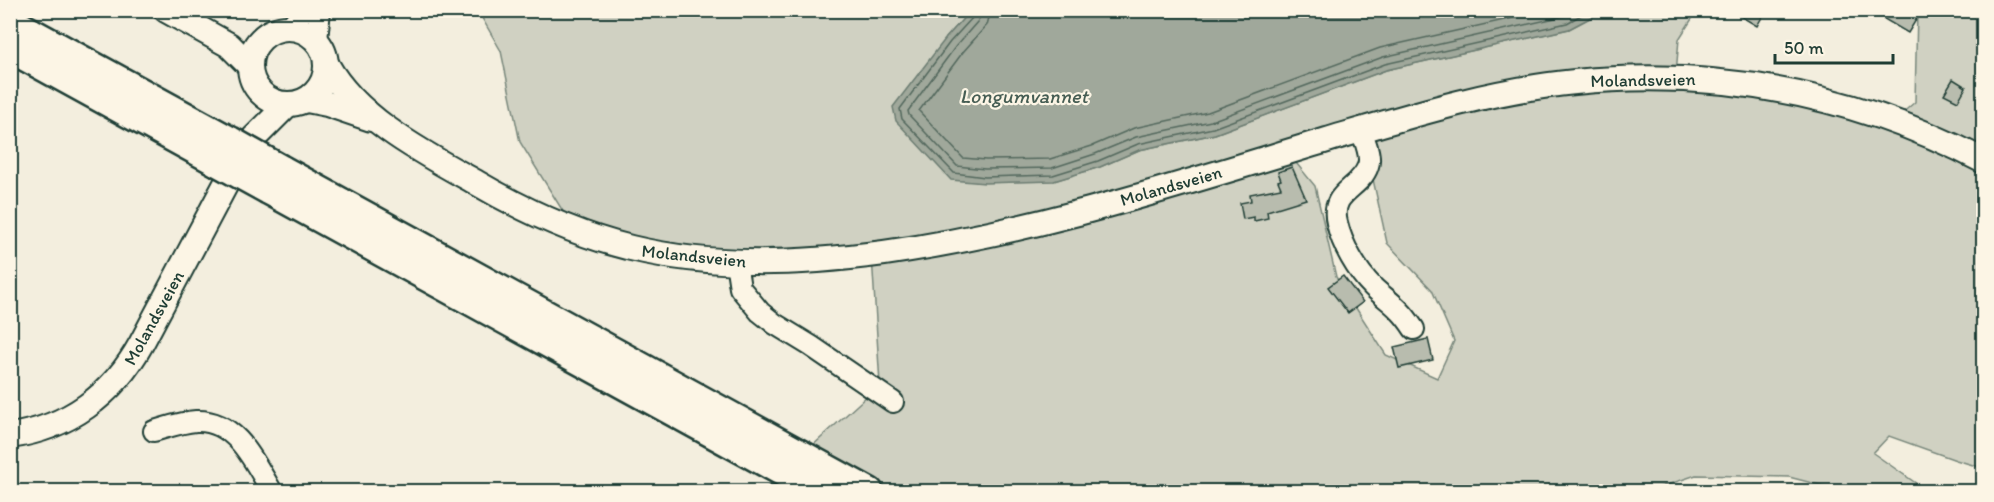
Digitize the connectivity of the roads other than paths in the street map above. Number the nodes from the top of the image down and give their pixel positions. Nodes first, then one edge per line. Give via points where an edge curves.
1 (166, 10) edge
2 (188, 10) edge
3 (320, 10) edge
4 (10, 21) edge
5 (287, 24) edge
6 (317, 40) junction
7 (10, 48) edge
8 (327, 65) junction
9 (250, 66) junction
10 (257, 89) junction
11 (297, 102) junction
12 (373, 119) junction
13 (1361, 130) junction
14 (231, 150) junction
15 (1983, 161) edge
16 (274, 179) junction
17 (736, 262) junction
18 (1414, 329) dead end
19 (893, 402) dead end
20 (154, 431) dead end
21 (10, 436) edge
22 (272, 492) edge
23 (820, 492) edge
24 (869, 492) edge

1 - 9 main road via 229,45
2 - 5 main road via 235,31
3 - 6 street
4 - 14 highway
5 - 6 main road
5 - 9 main road via 261,39
6 - 8 main road
7 - 14 highway
8 - 11 main road via 322,86
8 - 12 main road, Molandsveien
9 - 10 main road
10 - 11 main road via 270,100
10 - 14 main road, Molandsveien
11 - 12 main road, Molandsveien via 327,104
11 - 14 main road, Molandsveien
12 - 17 main road, Molandsveien via 457,172 565,227 634,249
13 - 15 main road, Molandsveien via 1478,99 1569,82 1709,80 1782,90 1846,105 1931,135
13 - 17 main road, Molandsveien via 1149,193 988,235 831,260
13 - 18 street via 1369,155 1368,166 1338,200 1336,223 1359,269
14 - 16 highway, bridge
14 - 21 main road, Molandsveien via 141,344 122,373 101,396 74,416 40,430
16 - 23 highway
16 - 24 highway
17 - 19 street via 740,288 760,312
20 - 22 street via 194,421 216,424 238,440

